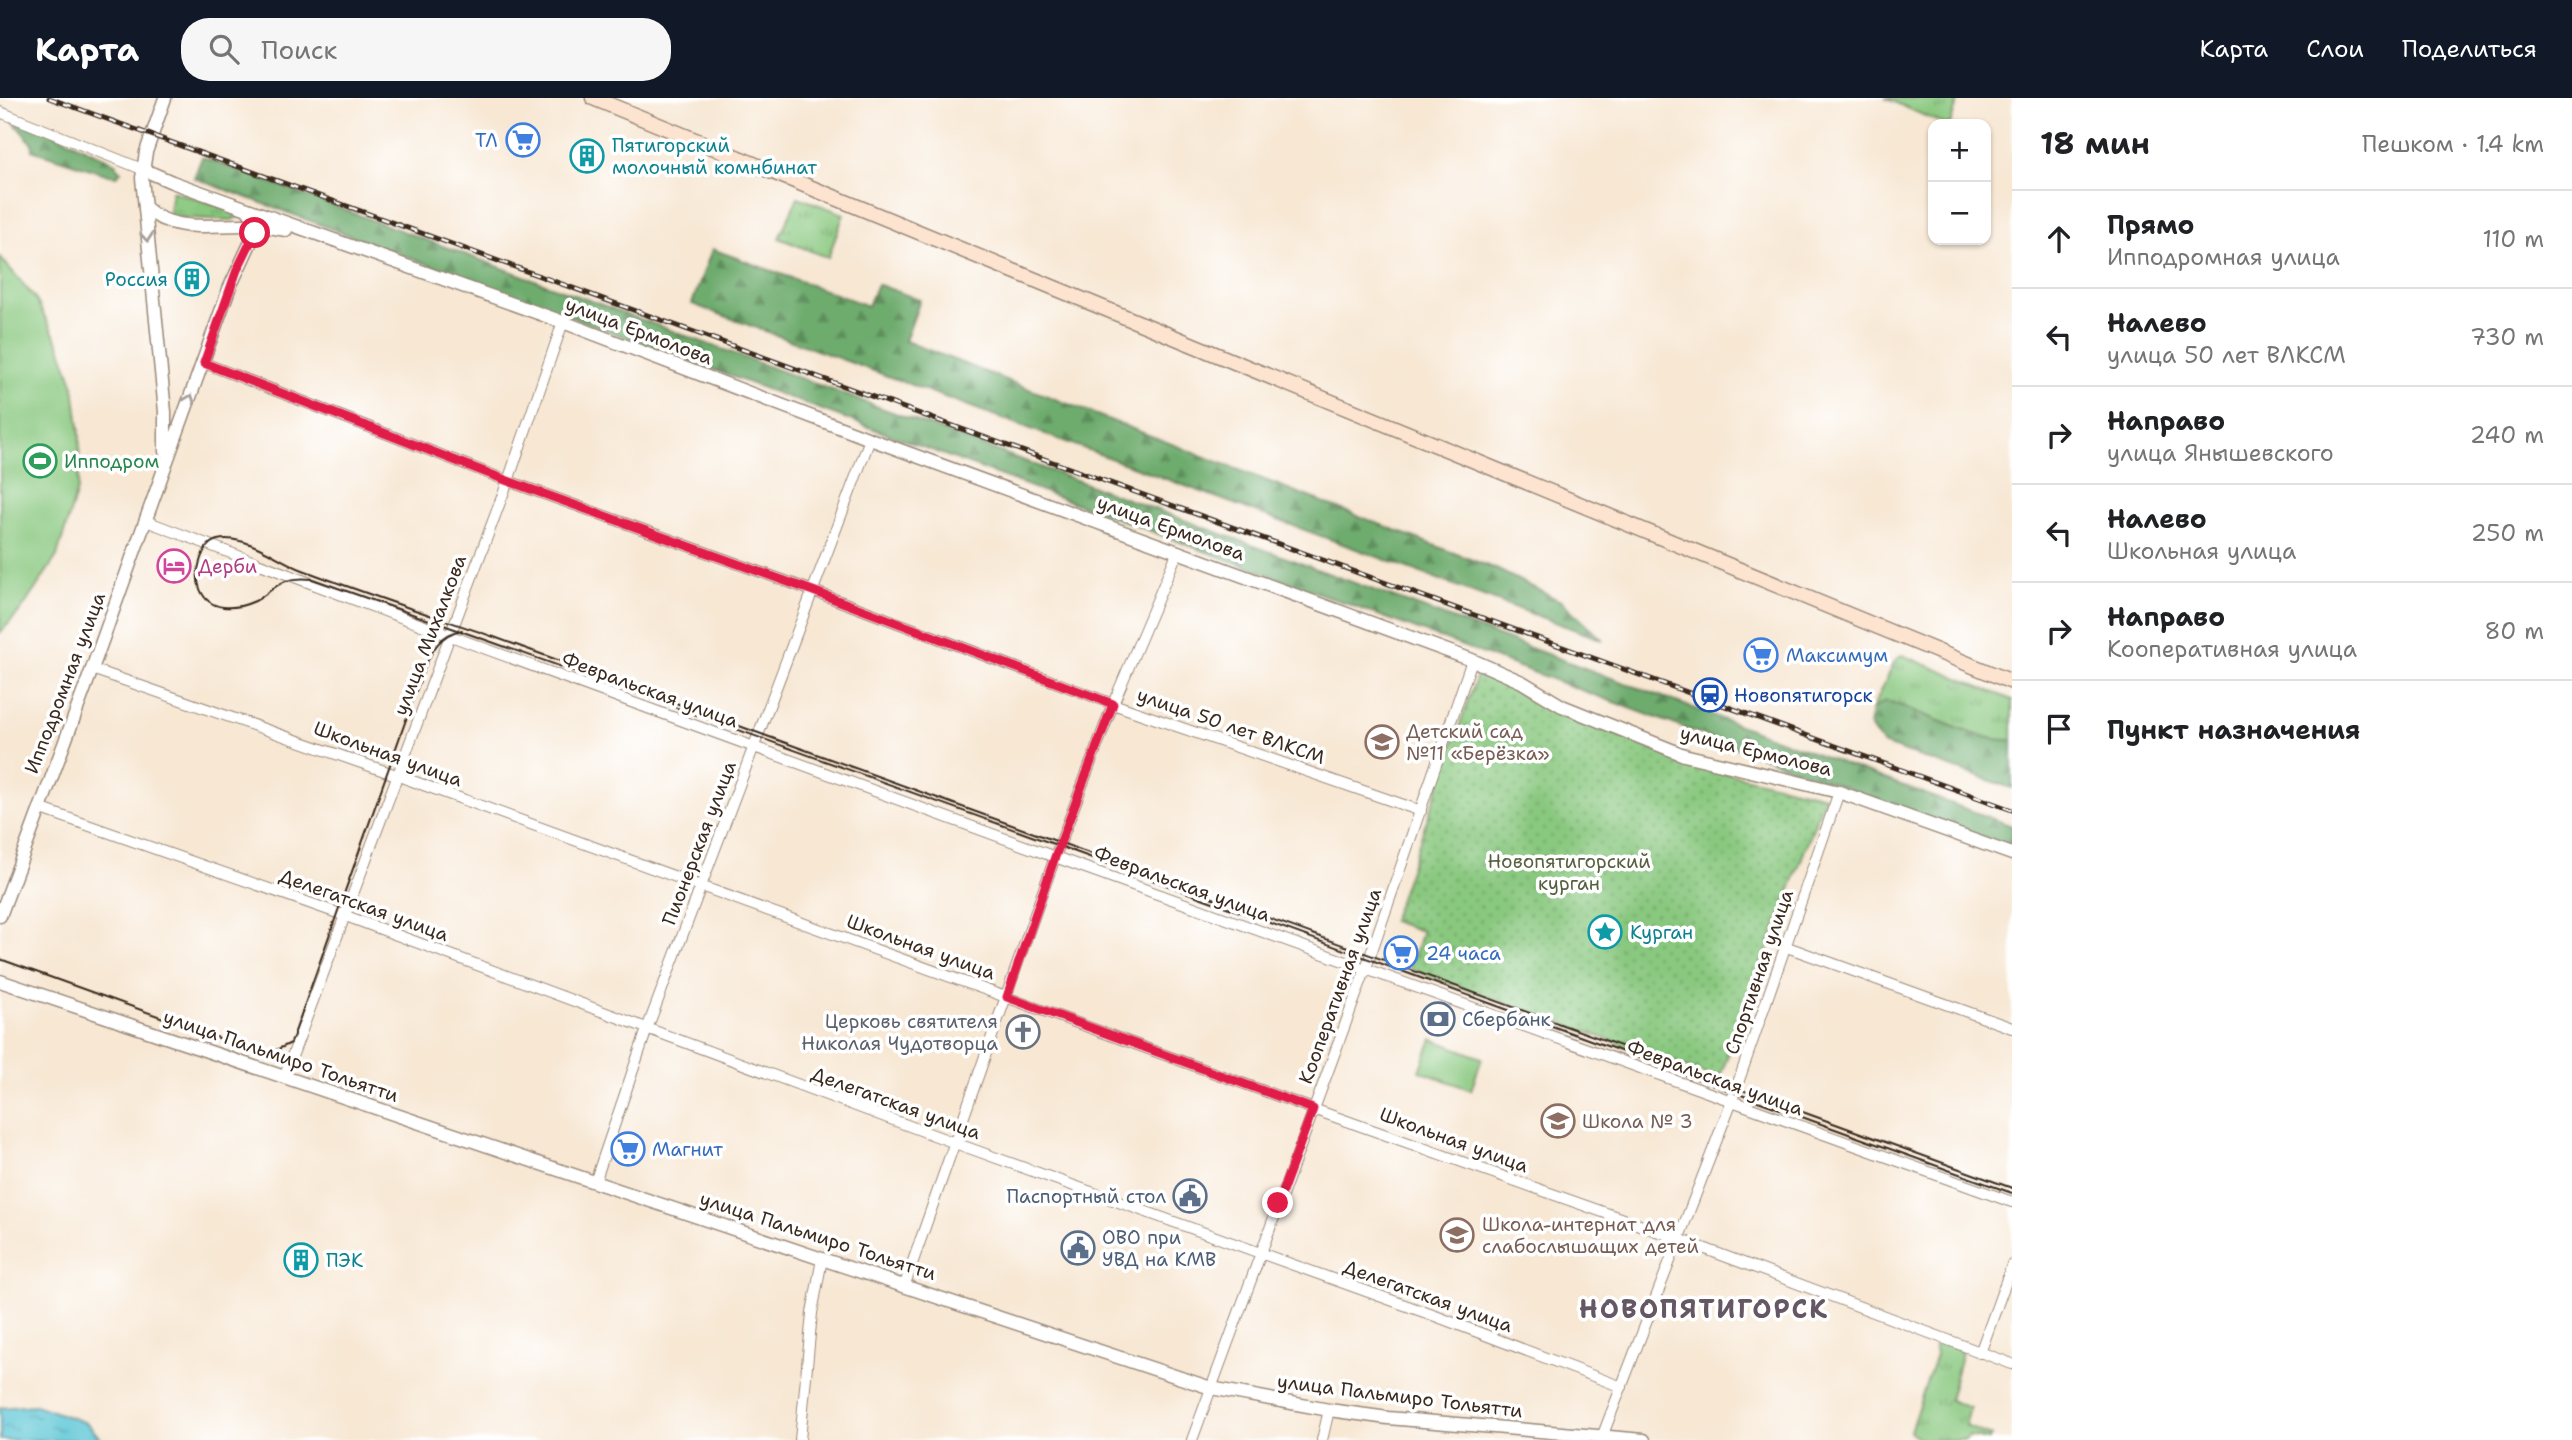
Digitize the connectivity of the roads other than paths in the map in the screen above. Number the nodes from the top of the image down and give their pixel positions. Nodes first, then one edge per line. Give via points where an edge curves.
1 (165, 98) edge
2 (593, 98) edge
3 (0, 112) edge
4 (142, 169) junction
5 (145, 207) junction
6 (247, 209) junction
7 (255, 225) junction
8 (315, 235) junction
9 (563, 322) junction
10 (204, 363) junction
11 (870, 439) junction
12 (165, 463) junction
13 (508, 481) junction
14 (145, 521) junction
15 (1178, 551) junction
16 (813, 591) junction
17 (449, 635) junction
18 (1472, 660) junction
19 (92, 668) junction
20 (2012, 682) edge
21 (1113, 704) junction
22 (754, 747) junction
23 (396, 775) junction
24 (1839, 792) junction
25 (39, 808) junction
26 (1421, 811) junction
27 (2012, 854) edge
28 (1055, 857) junction
29 (701, 887) junction
30 (0, 916) edge
31 (346, 916) junction
32 (1787, 947) junction
33 (1366, 968) junction
34 (0, 981) edge
35 (1007, 997) junction
36 (2012, 1028) edge
37 (647, 1029) junction
38 (284, 1078) junction
39 (1731, 1102) junction
40 (1313, 1109) junction
41 (955, 1143) junction
42 (594, 1182) junction
43 (2012, 1202) edge
44 (1679, 1239) junction
45 (1259, 1254) junction
46 (822, 1259) junction
47 (2012, 1265) edge
48 (905, 1284) junction
49 (1980, 1353) junction
50 (2012, 1364) edge
51 (1622, 1387) junction
52 (1211, 1388) junction
53 (1329, 1410) junction
54 (1602, 1437) junction
55 (800, 1440) edge
56 (1192, 1440) edge
57 (1322, 1440) edge
58 (1644, 1440) edge

1 - 4 street, Ипподромная улица
2 - 20 main road
3 - 4 street, улица Ермолова
4 - 5 street, Ипподромная улица
4 - 6 street, улица Ермолова
5 - 7 street, улица Ермолова via 165,222
5 -> 12 street, Ипподромная улица via 165,412
6 - 7 street
6 - 8 street, улица Ермолова
7 - 8 street, улица Ермолова
7 - 10 street, Ипподромная улица
8 - 9 street, улица Ермолова
9 - 11 street, улица Ермолова
9 - 13 street, улица Михалкова
12 -> 10 street, Ипподромная улица
10 - 13 street, улица 50 лет ВЛКСМ
11 - 15 street, улица Ермолова
11 - 16 street, Пионерская улица
12 - 14 street, Ипподромная улица
13 - 16 street, улица 50 лет ВЛКСМ
13 - 17 street, улица Михалкова
14 - 17 street, Февральская улица
14 - 19 street, Ипподромная улица
15 - 18 street, улица Ермолова
15 - 21 street
16 - 21 street, улица 50 лет ВЛКСМ
16 - 22 street, Пионерская улица
17 - 22 street, Февральская улица
17 - 23 street, улица Михалкова
18 - 24 street, улица Ермолова via 1562,706 1684,755
18 - 26 street, Кооперативная улица
19 - 23 street, Школьная улица
19 - 25 street, Ипподромная улица
21 - 26 street, улица 50 лет ВЛКСМ
21 - 28 street
22 - 28 street, Февральская улица
22 - 29 street, Пионерская улица
23 - 29 street, Школьная улица
23 - 31 street, улица Михалкова
24 - 27 street, улица Ермолова
24 - 32 street, Спортивная улица
25 - 30 street, Ипподромная улица
25 - 31 street, Делегатская улица
26 - 33 street, Кооперативная улица
28 - 33 street, Февральская улица
28 - 35 street
29 - 35 street, Школьная улица
29 - 37 street, Пионерская улица
31 - 37 street, Делегатская улица
31 - 38 street, улица Михалкова
32 - 36 street
32 - 39 street, Спортивная улица
33 - 39 street, Февральская улица
33 - 40 street, Кооперативная улица
34 - 38 street, улица Пальмиро Тольятти
35 - 40 street, Школьная улица
35 - 41 street
37 - 41 street, Делегатская улица
37 - 42 street, Пионерская улица
38 - 42 street, улица Пальмиро Тольятти
39 - 43 street, Февральская улица
39 - 44 street, Спортивная улица
40 - 44 street, Школьная улица
40 - 45 street, Кооперативная улица
41 - 45 street, Делегатская улица
41 - 48 street
42 - 46 street, улица Пальмиро Тольятти
44 - 49 street, Школьная улица
44 - 51 street, Спортивная улица
45 - 51 street, Делегатская улица
45 - 52 street, Кооперативная улица
46 - 48 street, улица Пальмиро Тольятти
46 - 55 street
47 - 49 street
48 - 52 street, улица Пальмиро Тольятти
49 - 50 street, Школьная улица
51 - 54 street, Спортивная улица
52 - 53 street, улица Пальмиро Тольятти
52 - 56 street, Кооперативная улица
53 - 54 street, улица Пальмиро Тольятти via 1444,1425
53 - 57 street
54 - 58 street, улица Пальмиро Тольятти

